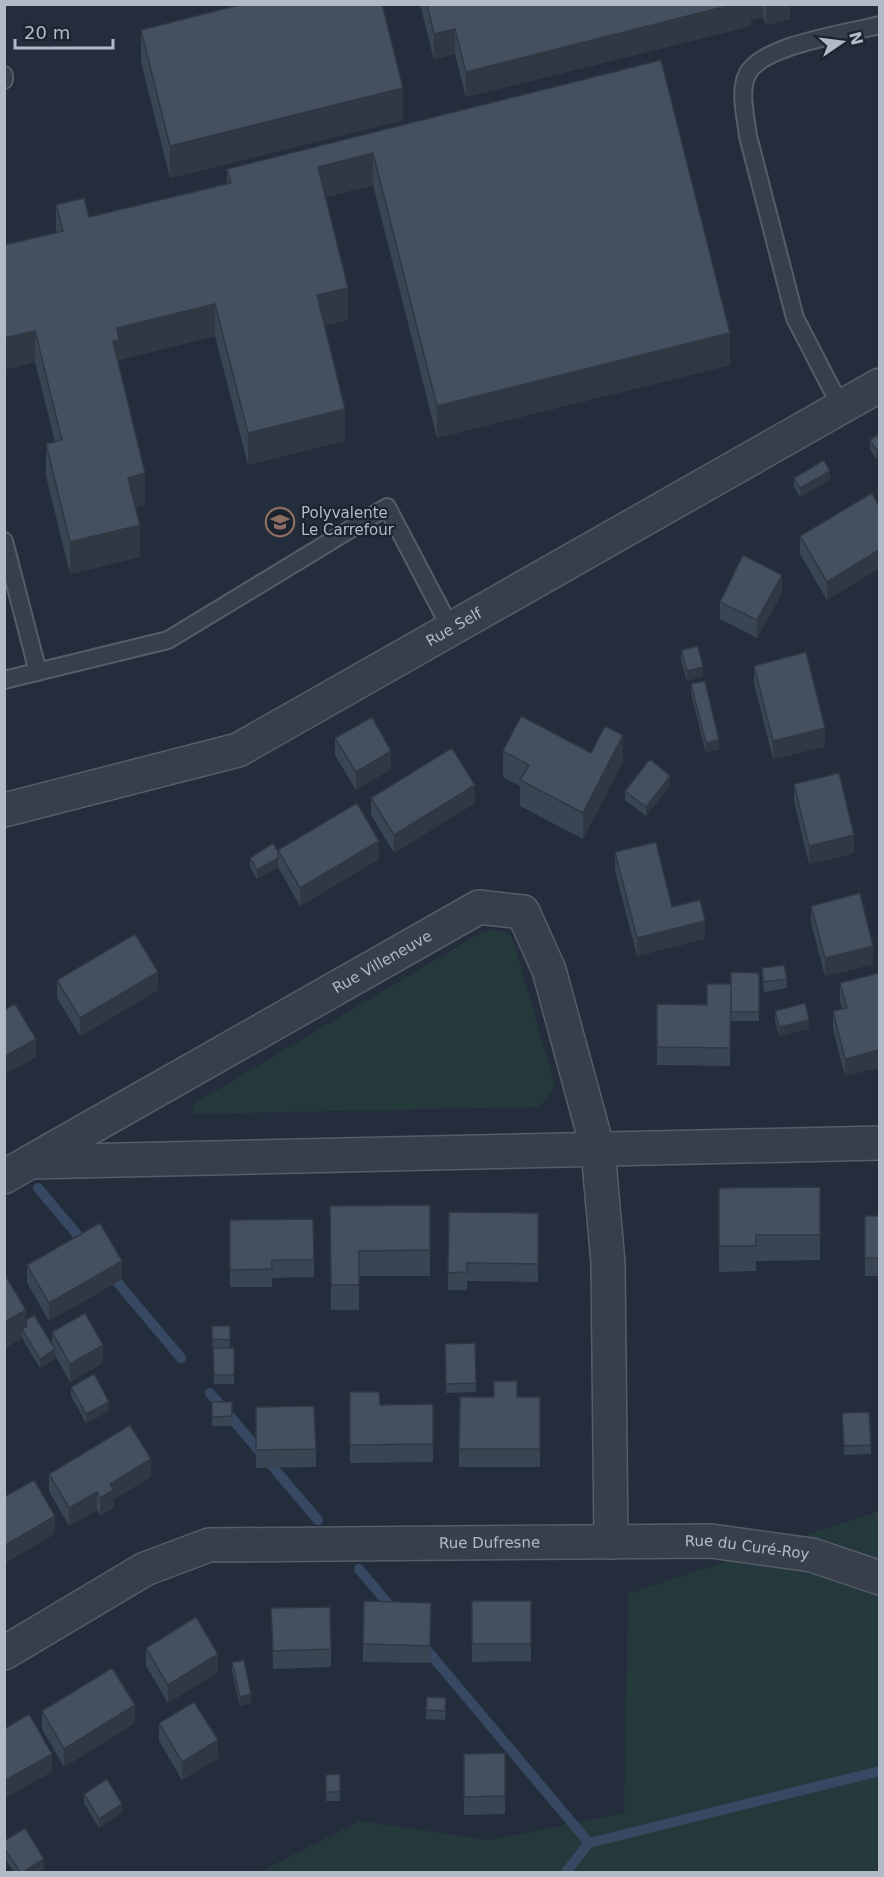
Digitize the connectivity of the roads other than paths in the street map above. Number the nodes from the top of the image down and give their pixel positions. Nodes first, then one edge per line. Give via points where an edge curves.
1 (879, 25) edge
2 (4, 75) edge
3 (4, 80) edge
4 (879, 385) edge
5 (841, 407) junction
6 (4, 541) edge
7 (451, 629) junction
8 (38, 672) junction
9 (4, 680) edge
10 (4, 810) edge
11 (879, 1143) edge
12 (598, 1150) junction
13 (17, 1170) edge
14 (611, 1542) junction
15 (879, 1578) edge
16 (4, 1653) edge

1 - 5 lane via 776,52 753,65 745,77 748,136 795,318
2 - 3 lane
4 - 5 street, Rue Self
5 - 7 street, Rue Self
6 - 8 lane
7 - 8 lane via 387,507 168,640
7 - 10 street, Rue Self via 238,750
8 - 9 lane
11 - 12 street, Rue Villeneuve
12 - 13 street, Rue Villeneuve
12 - 13 street, Rue Villeneuve via 549,970 523,912 479,906
12 - 14 street via 608,1263
14 - 15 street, Rue du Curé-Roy via 711,1541 812,1555
14 - 16 street, Rue Dufresne via 209,1545 144,1569

